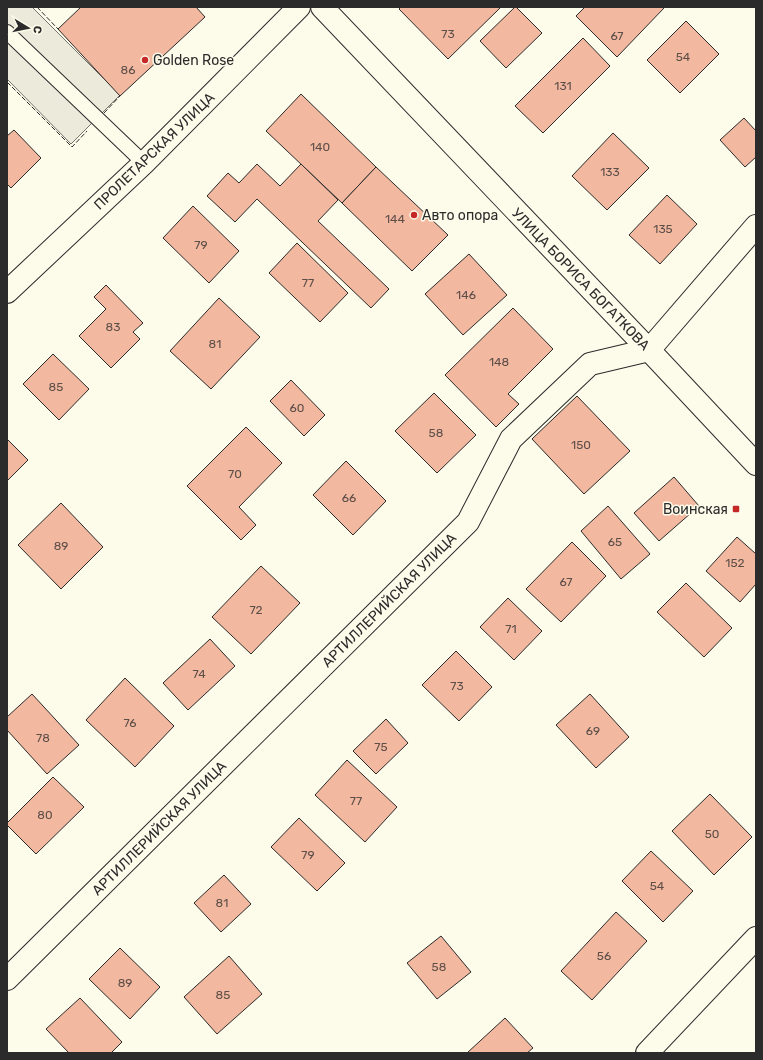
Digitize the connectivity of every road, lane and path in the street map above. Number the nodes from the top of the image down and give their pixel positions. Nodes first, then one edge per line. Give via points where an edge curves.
1 (299, 7) edge
2 (322, 7) edge
3 (7, 32) edge
4 (144, 163) junction
5 (756, 226) edge
6 (7, 292) edge
7 (649, 350) junction
8 (756, 464) edge
9 (756, 938) edge
10 (7, 979) edge
11 (647, 1053) edge

1 - 4 street, ПРОЛЕТАРСКАЯ УЛИЦА
2 - 7 street, УЛИЦА БОРИСА БОГАТКОВА
3 - 4 lane
4 - 6 street, ПРОЛЕТАРСКАЯ УЛИЦА
5 - 7 street
7 - 8 street, УЛИЦА БОРИСА БОГАТКОВА
7 - 10 street, АРТИЛЛЕРИЙСКАЯ УЛИЦА via 590,364 511,439 468,522
9 - 11 street

